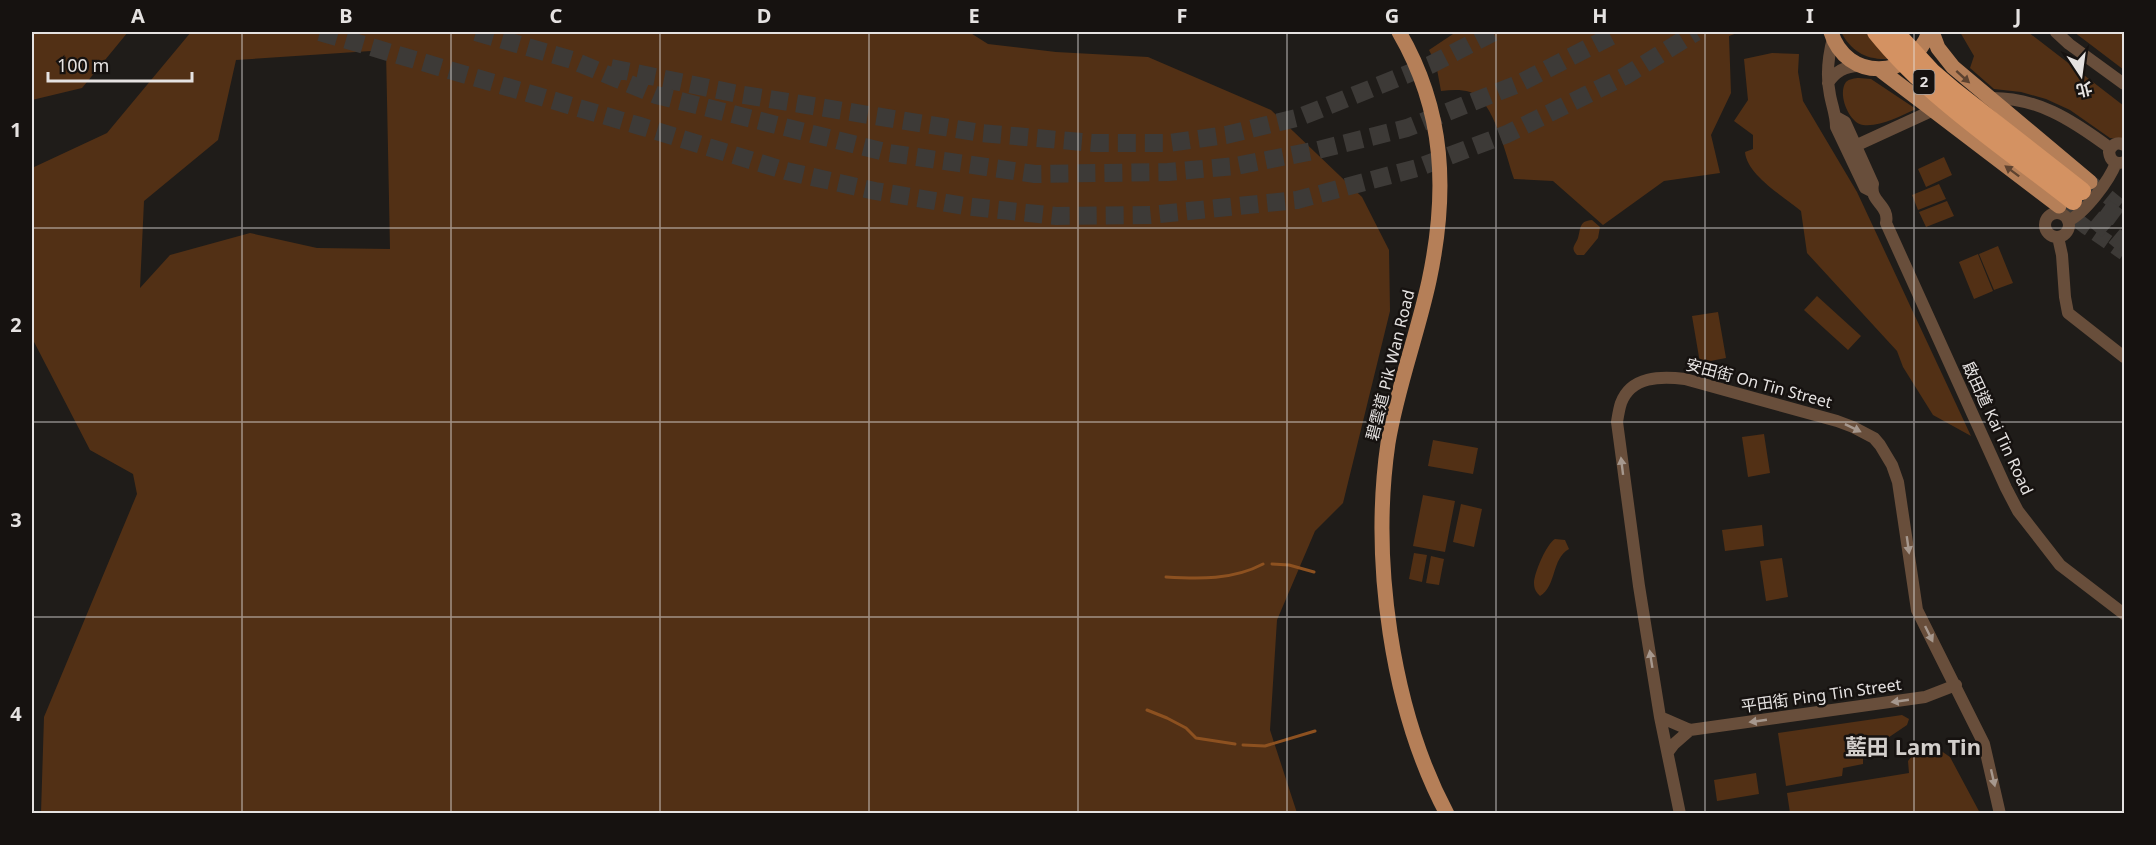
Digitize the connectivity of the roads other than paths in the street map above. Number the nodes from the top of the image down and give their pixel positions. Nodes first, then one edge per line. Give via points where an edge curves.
1 (1399, 32) edge
2 (1876, 32) edge
3 (1895, 32) edge
4 (1930, 32) edge
5 (2056, 32) edge
6 (1832, 35) edge
7 (1863, 66) junction
8 (1879, 69) junction
9 (1828, 83) junction
10 (2124, 84) edge
11 (1982, 122) junction
12 (1850, 144) junction
13 (2124, 145) edge
14 (2110, 148) junction
15 (2120, 163) edge
16 (2076, 195) junction
17 (2068, 221) junction
18 (2058, 237) junction
19 (2124, 357) edge
20 (2124, 614) edge
21 (1956, 685) junction
22 (1660, 717) junction
23 (1690, 730) junction
24 (1668, 752) junction
25 (1447, 813) edge
26 (1680, 813) edge
27 (2000, 813) edge

1 - 25 main road, 碧雲道 Pik Wan Road via 1420,72 1432,114 1440,153 1440,195 1429,281 1403,372 1388,446 1384,551 1389,625 1400,687 1416,740
2 - 11 highway, 2 via 1926,84
3 - 11 highway, 2
4 - 8 main road via 1910,59
4 -> 16 main road via 1953,67
5 - 10 street
6 - 7 main road via 1848,58
6 - 9 street, 啟田道 Kai Tin Road
7 - 8 main road
7 - 9 street via 1842,69
16 -> 8 main road
9 - 12 street, 啟田道 Kai Tin Road via 1836,117 1845,122
11 - 16 highway, 2
12 - 14 street via 1956,102 2007,98 2055,111
12 - 20 street, 啟田道 Kai Tin Road via 1873,184 1880,220 1886,223 2018,511 2060,565
13 - 14 street via 2118,143
14 - 15 street via 2109,157
15 - 17 street
17 - 18 street via 2066,234
17 - 18 street via 2058,213 2047,219 2047,232
18 - 19 street via 2065,317
22 -> 21 street, 安田街 On Tin Street via 1617,422 1621,402 1630,389 1640,381 1666,377 1837,421 1874,438 1896,476 1917,610
21 -> 23 street, 平田街 Ping Tin Street via 1925,697
21 -> 27 street, 安田街 On Tin Street via 1984,744
22 - 23 street
22 - 24 street, 安田街 On Tin Street
23 - 24 street
24 - 26 street, 安田街 On Tin Street

